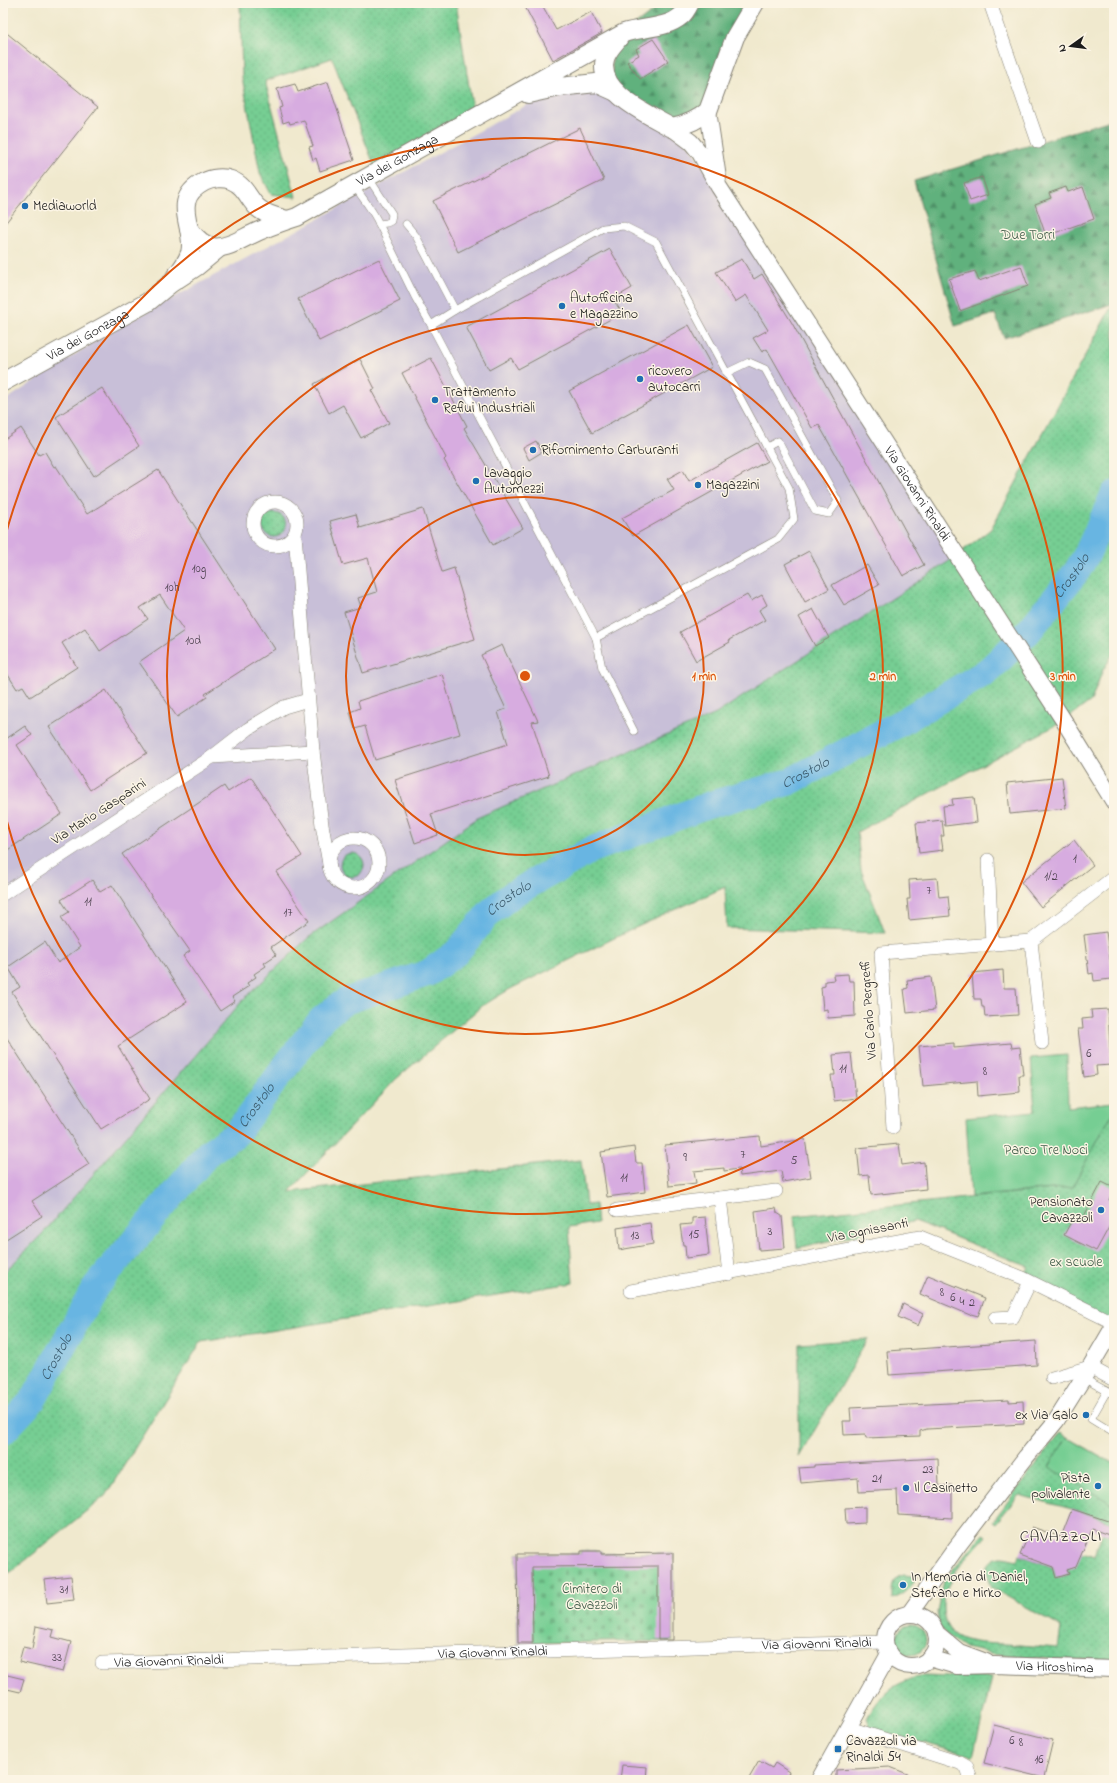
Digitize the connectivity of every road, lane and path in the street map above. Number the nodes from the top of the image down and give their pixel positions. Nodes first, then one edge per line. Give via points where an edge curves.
1 (690, 3) edge
2 (755, 3) edge
3 (990, 3) edge
4 (624, 33) junction
5 (616, 92) junction
6 (508, 99) junction
7 (708, 111) junction
8 (672, 128) junction
9 (1038, 142) dead end
10 (361, 181) junction
11 (719, 187) junction
12 (250, 196) junction
13 (287, 220) junction
14 (379, 224) junction
15 (406, 224) dead end
16 (189, 229) junction
17 (241, 240) junction
18 (219, 248) junction
19 (170, 284) junction
20 (455, 310) junction
21 (431, 325) junction
22 (726, 373) junction
23 (3, 382) edge
24 (767, 447) junction
25 (294, 535) junction
26 (280, 546) junction
27 (296, 565) junction
28 (596, 638) junction
29 (308, 700) junction
30 (634, 731) dead end
31 (313, 751) junction
32 (212, 757) junction
33 (1114, 802) edge
34 (322, 825) junction
35 (348, 839) junction
36 (988, 860) dead end
37 (330, 869) junction
38 (1114, 877) edge
39 (3, 894) edge
40 (1030, 941) junction
41 (992, 944) junction
42 (1042, 1043) dead end
43 (893, 1127) dead end
44 (776, 1191) dead end
45 (720, 1198) junction
46 (617, 1210) dead end
47 (729, 1274) junction
48 (1030, 1282) junction
49 (631, 1291) dead end
50 (995, 1318) dead end
51 (1114, 1325) edge
52 (1087, 1373) junction
53 (1052, 1378) dead end
54 (1110, 1386) edge
55 (1114, 1395) edge
56 (1112, 1432) dead end
57 (935, 1577) junction
58 (909, 1614) junction
59 (927, 1619) junction
60 (936, 1633) junction
61 (887, 1648) junction
62 (929, 1658) junction
63 (102, 1663) dead end
64 (904, 1665) junction
65 (995, 1665) junction
66 (1114, 1669) edge
67 (873, 1683) junction
68 (849, 1728) junction
69 (819, 1780) edge
70 (971, 1780) edge

1 - 4 main road, Via dei Gonzaga via 682,16 673,21
2 - 7 main road via 735,37
3 - 9 street
4 - 5 main road, Via dei Gonzaga via 605,58 608,80
4 - 6 main road, Via dei Gonzaga
5 - 6 main road, Via dei Gonzaga via 596,83 560,87
5 - 8 main road, Via dei Gonzaga via 624,101
6 - 10 main road, Via dei Gonzaga
7 - 8 main road via 692,122
7 - 11 street, Via Giovanni Rinaldi
8 - 11 street, Via Giovanni Rinaldi via 691,142 700,153
10 - 13 main road, Via dei Gonzaga via 297,218
10 - 14 lane via 366,204 374,212
10 - 14 lane via 392,214 391,221
11 - 33 street, Via Giovanni Rinaldi
12 - 13 main road, Via dei Gonzaga via 258,208 267,214
12 - 16 main road, Via dei Gonzaga via 242,186 230,180 215,178 200,184 186,204 185,217
12 - 17 main road via 255,218 249,233
13 - 17 main road, Via dei Gonzaga
14 - 21 lane
15 - 20 lane via 416,236
16 - 18 main road via 201,243
16 - 19 main road, Via dei Gonzaga via 190,253
17 - 18 main road, Via dei Gonzaga via 231,246
18 - 19 main road, Via dei Gonzaga
19 - 23 main road, Via dei Gonzaga via 148,302
20 - 21 lane
20 - 22 lane via 602,228 624,226 656,242
21 - 28 lane
22 - 24 lane
22 - 24 lane via 749,362 765,369 838,502 829,514 815,511 778,442
24 - 28 lane via 789,488 794,519 778,539
25 - 26 street via 291,540
25 - 26 street via 297,520 290,507 276,501 262,505 253,518 252,526 255,533 265,544
25 - 27 street
26 - 27 street
27 - 29 street
28 - 30 lane via 602,668
29 - 31 street
29 - 32 street, Via Mario Gasparini via 277,711 248,729
31 - 32 street, Via Mario Gasparini
31 - 34 street
32 - 39 street, Via Mario Gasparini
34 - 35 street via 334,835
34 - 37 street
35 - 37 street via 341,842 331,854
35 - 37 street via 357,838 372,845 379,860 376,876 363,887 351,888 339,883
36 - 41 street
38 - 40 street
40 - 41 street, Via Carlo Pergreffi
40 - 42 street
41 - 43 street, Via Carlo Pergreffi via 881,953
44 - 45 street
45 - 46 street
45 - 47 street
47 - 48 street, Via Ognissanti via 920,1238
47 - 49 street, Via Ognissanti
48 - 50 street via 1013,1317
48 - 51 street, Via Ognissanti
51 - 52 street, Via Giovanni Rinaldi
52 - 53 street
52 - 54 street
52 - 57 street, Via Giovanni Rinaldi via 1056,1421
54 - 55 lane
54 - 56 lane via 1091,1419
57 - 58 street, Via Giovanni Rinaldi
57 - 59 street, Via Giovanni Rinaldi
58 - 59 street
58 - 61 street, Via Giovanni Rinaldi via 896,1618 887,1630
59 - 60 street
60 - 62 street via 937,1642
60 - 65 street, Via Hiroshima via 959,1652
61 - 63 street, Via Giovanni Rinaldi
61 - 64 street, Via Giovanni Rinaldi via 898,1663
61 - 67 street, Via Giovanni Rinaldi
62 - 64 street via 922,1664
62 - 65 street, Via Hiroshima via 956,1666
64 - 67 street
65 - 66 street, Via Hiroshima
67 - 68 street, Via Giovanni Rinaldi
68 - 69 street, Via Giovanni Rinaldi
68 - 70 street via 960,1763 967,1767

